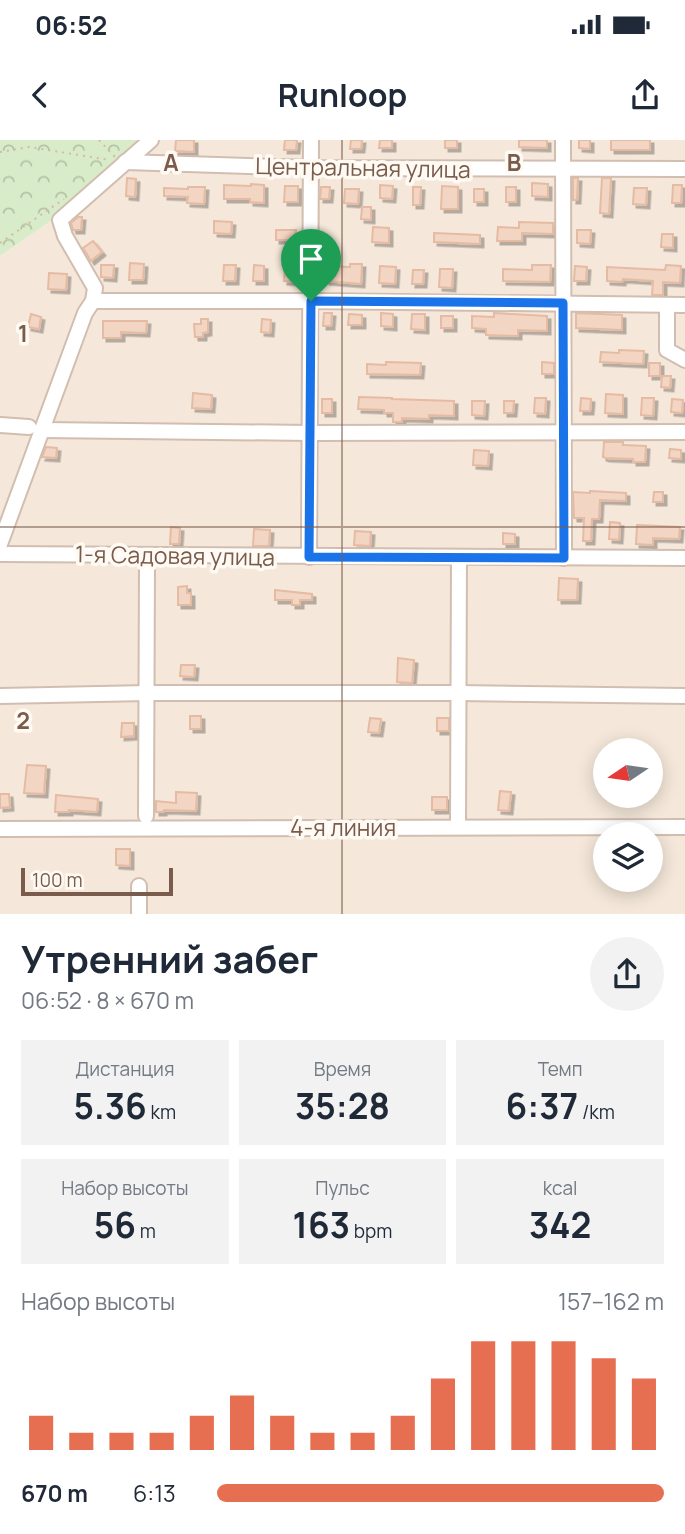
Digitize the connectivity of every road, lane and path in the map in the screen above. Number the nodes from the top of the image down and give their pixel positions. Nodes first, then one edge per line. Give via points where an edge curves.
1 (99, 140) edge
2 (151, 140) edge
3 (311, 140) edge
4 (563, 140) edge
5 (0, 152) edge
6 (125, 162) junction
7 (312, 169) junction
8 (564, 169) junction
9 (685, 169) edge
10 (93, 301) junction
11 (311, 301) junction
12 (563, 303) junction
13 (667, 304) junction
14 (685, 305) edge
15 (685, 360) edge
16 (0, 425) edge
17 (36, 429) junction
18 (565, 432) junction
19 (685, 432) edge
20 (310, 433) junction
21 (0, 544) edge
22 (0, 554) edge
23 (309, 557) junction
24 (459, 558) junction
25 (564, 558) junction
26 (685, 558) edge
27 (147, 564) dead end
28 (148, 693) junction
29 (458, 693) junction
30 (0, 696) edge
31 (685, 696) edge
32 (146, 816) dead end
33 (458, 827) junction
34 (685, 827) edge
35 (0, 829) edge
36 (139, 886) dead end
37 (139, 914) edge

1 - 5 path via 119,161 29,147
2 - 6 street
3 - 7 street
4 - 8 street
6 - 7 street, Центральная улица
6 - 10 street via 60,220 95,288
7 - 8 street, Центральная улица
7 - 11 street
8 - 9 street, Центральная улица
8 - 12 street
10 - 11 street
10 - 17 street
11 - 12 street
11 - 20 street
12 - 13 street
12 - 18 street
13 - 14 street
13 - 15 street via 667,350
16 - 17 street
17 - 20 street
17 - 21 street
18 - 19 street
18 - 20 street
18 - 25 street
20 - 23 street
22 - 23 street, 1-я Садовая улица
23 - 24 street, 1-я Садовая улица
24 - 25 street, 1-я Садовая улица
24 - 29 street
25 - 26 street, 1-я Садовая улица
27 - 28 street
28 - 29 street
28 - 30 street
28 - 32 street
29 - 31 street
29 - 33 street
33 - 34 street, 4-я линия
33 - 35 street, 4-я линия
36 - 37 street

